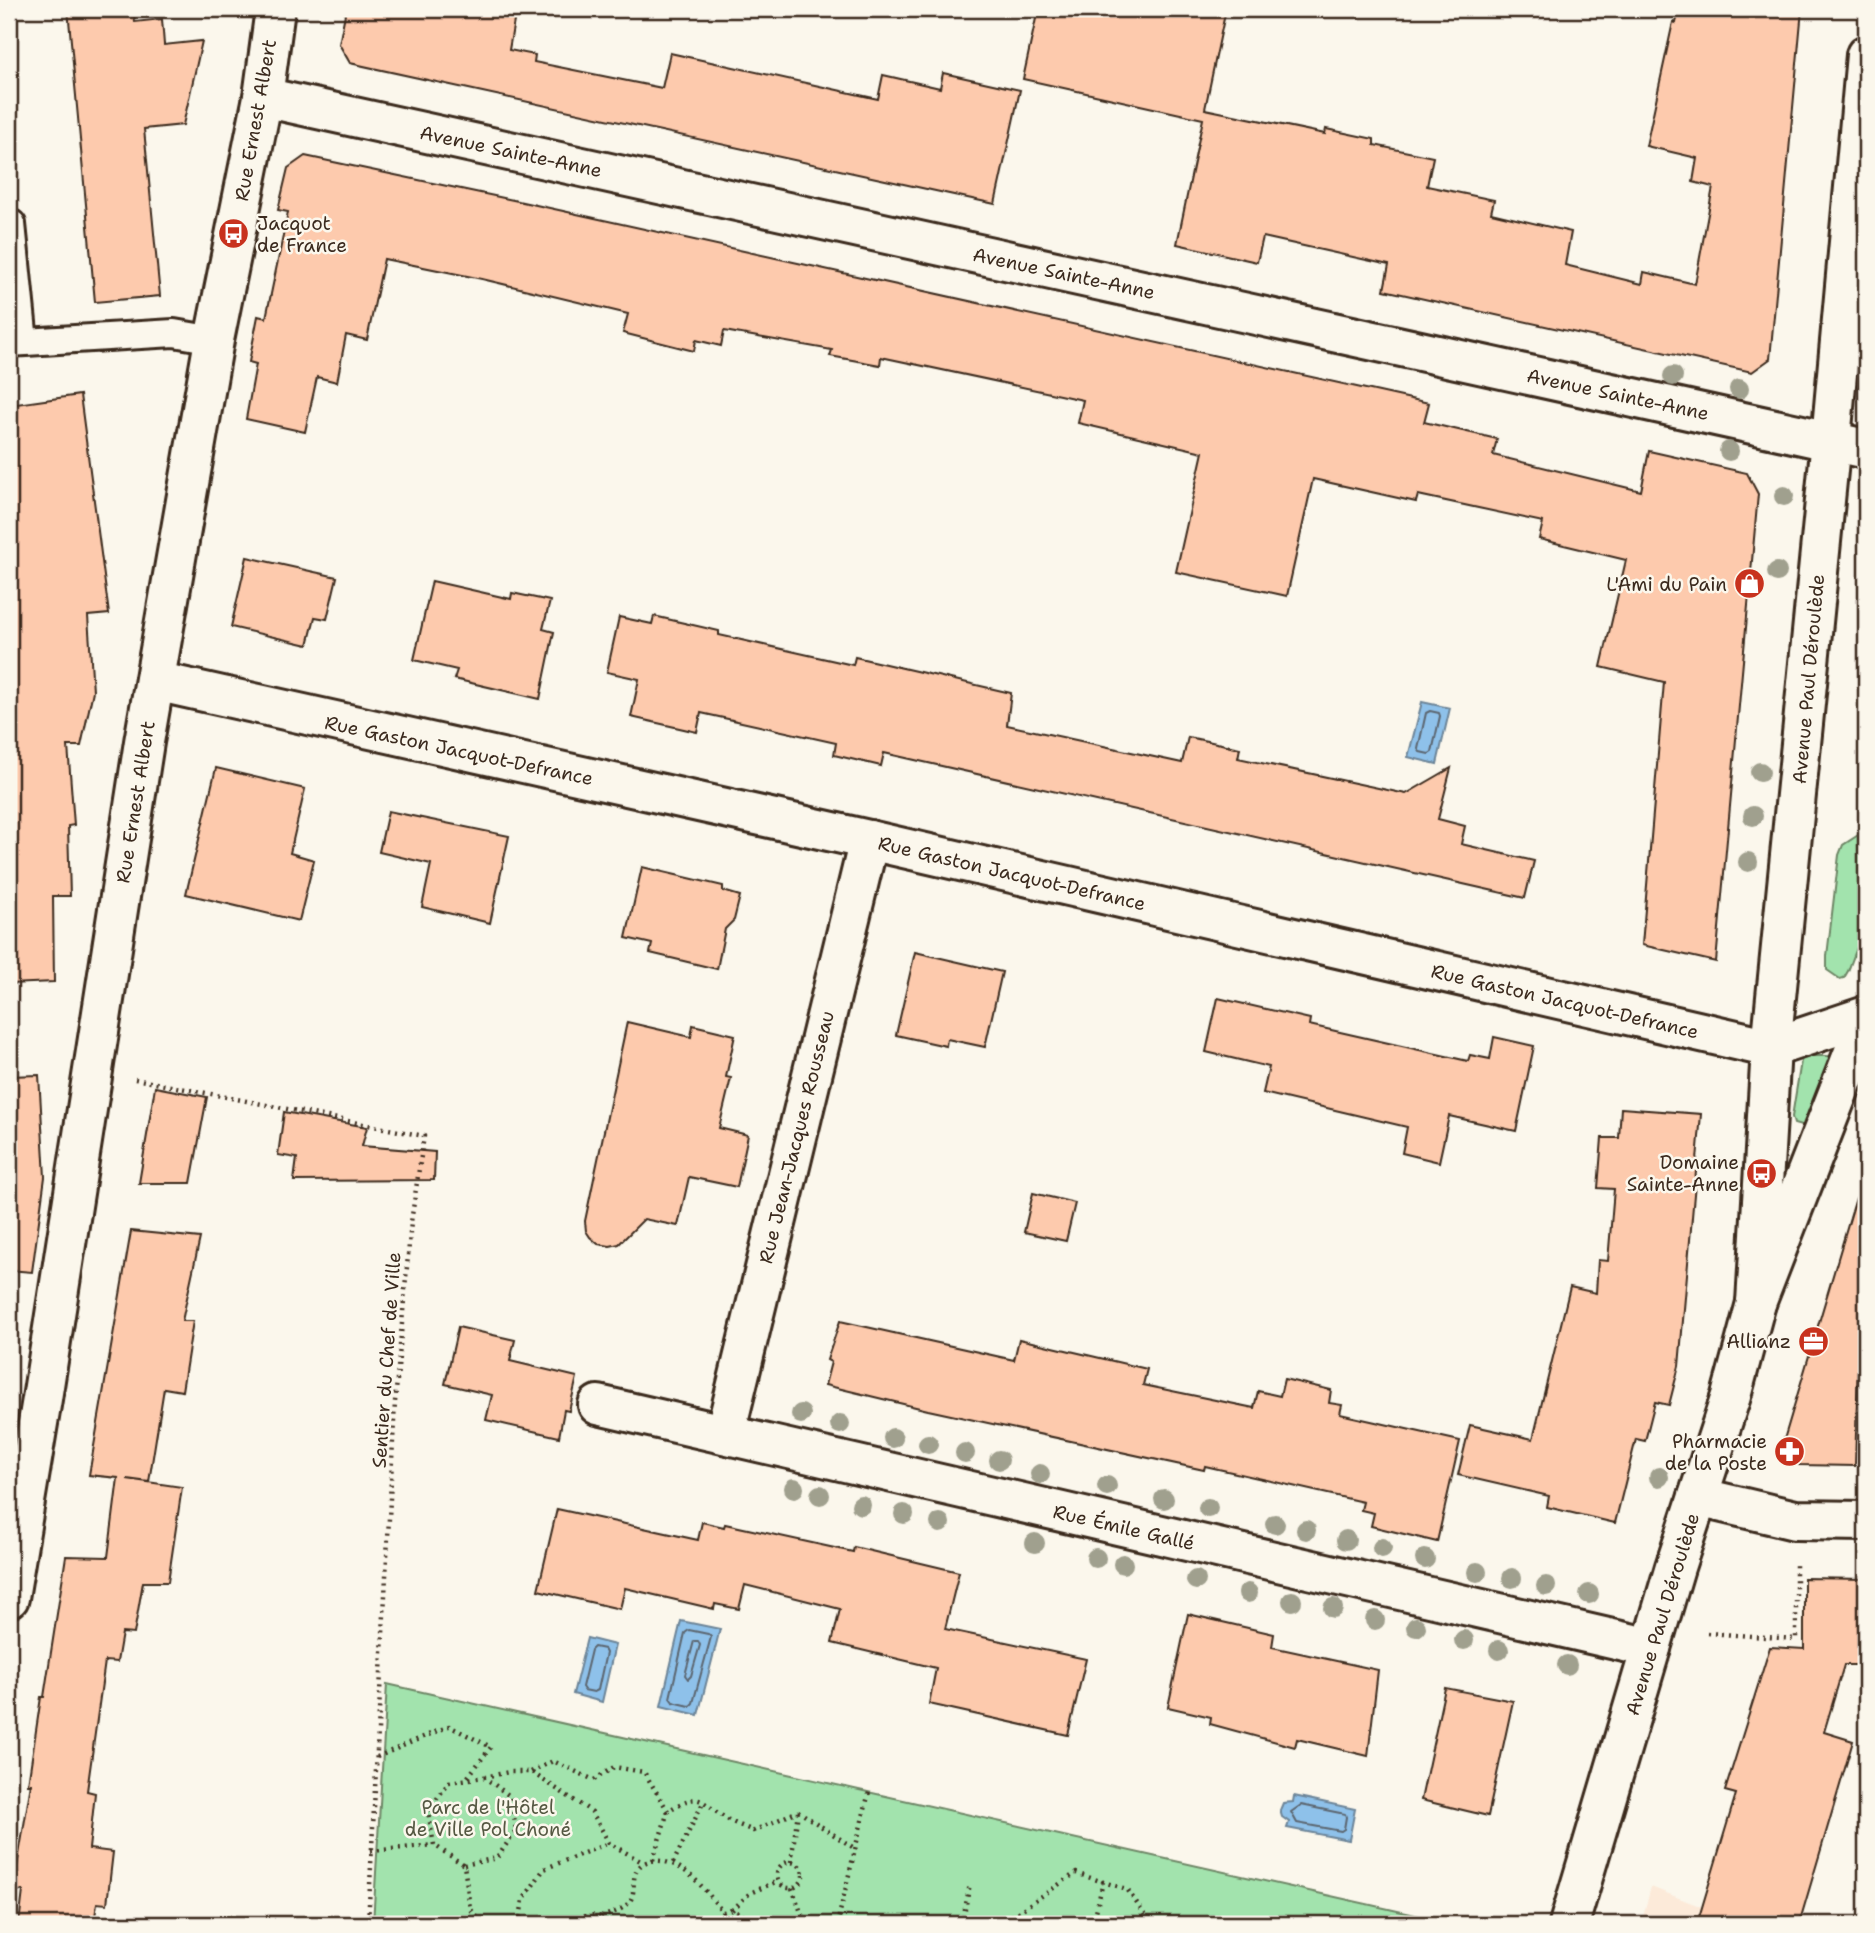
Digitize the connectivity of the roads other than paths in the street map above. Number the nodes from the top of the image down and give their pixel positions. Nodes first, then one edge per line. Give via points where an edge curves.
1 (275, 9) edge
2 (1866, 55) edge
3 (262, 97) junction
4 (9, 224) edge
5 (214, 340) junction
6 (16, 343) edge
7 (1849, 445) edge
8 (155, 681) junction
9 (869, 840) junction
10 (1866, 1016) edge
11 (1866, 1021) edge
12 (1771, 1048) junction
13 (1756, 1303) junction
14 (598, 1405) dead end
15 (724, 1434) junction
16 (1698, 1497) junction
17 (1866, 1521) edge
18 (9, 1598) edge
19 (1651, 1648) junction
20 (1569, 1924) edge

1 - 3 street, Rue Ernest Albert
2 - 7 street, Avenue Paul Déroulède
3 - 5 street, Rue Ernest Albert
3 - 7 street, Avenue Sainte-Anne
4 - 6 lane
5 - 6 lane via 174,333
5 - 8 street, Rue Ernest Albert
7 - 12 street, Avenue Paul Déroulède
8 - 9 street, Rue Gaston Jacquot-Defrance
8 - 18 street, Rue Ernest Albert
9 - 12 street, Rue Gaston Jacquot-Defrance
9 - 15 street, Rue Jean-Jacques Rousseau
10 - 12 street
11 - 13 street, Avenue Paul Déroulède
12 - 13 street, Avenue Paul Déroulède
13 - 16 street, Avenue Paul Déroulède
14 - 15 street, Rue Émile Gallé
15 - 19 street, Rue Émile Gallé
16 - 17 street via 1795,1520
16 - 19 street, Avenue Paul Déroulède
19 - 20 street, Avenue Paul Déroulède

